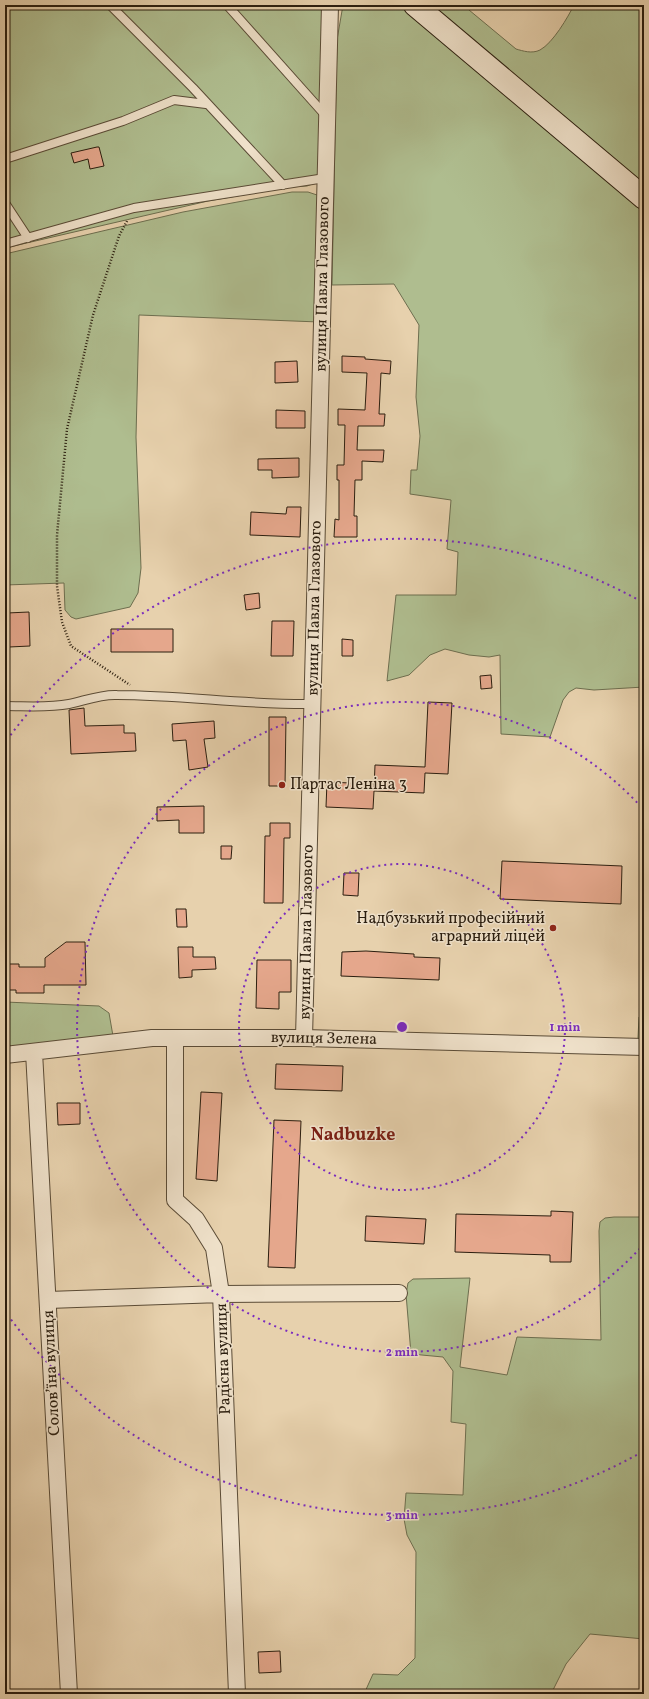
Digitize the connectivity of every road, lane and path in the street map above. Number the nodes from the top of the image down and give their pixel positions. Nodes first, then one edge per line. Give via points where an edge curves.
1 (110, 5) edge
2 (227, 5) edge
3 (330, 5) edge
4 (415, 5) edge
5 (206, 104) junction
6 (327, 117) junction
7 (5, 159) edge
8 (325, 178) junction
9 (283, 185) junction
10 (644, 198) edge
11 (5, 203) edge
12 (134, 208) junction
13 (28, 238) junction
14 (5, 244) edge
15 (146, 697) junction
16 (312, 704) junction
17 (5, 706) edge
18 (174, 1038) junction
19 (304, 1038) junction
20 (644, 1048) edge
21 (34, 1052) junction
22 (5, 1055) edge
23 (399, 1292) dead end
24 (221, 1294) junction
25 (48, 1300) junction
26 (69, 1694) edge
27 (237, 1694) edge

1 - 5 lane via 194,88
2 - 6 lane
3 - 6 street, вулиця Павла Глазового
4 - 10 main road
5 - 7 lane via 174,100 123,121
5 - 9 lane
6 - 8 street, вулиця Павла Глазового
8 - 9 lane
8 - 16 street, вулиця Павла Глазового
9 - 12 lane
11 - 13 lane
12 - 13 lane
12 - 15 path via 119,236 93,315 67,430 57,535 57,586 62,622 71,646
13 - 14 lane
15 - 16 lane via 195,698 274,705
15 - 17 lane via 115,694 46,707
16 - 19 street, вулиця Павла Глазового
18 - 19 street, вулиця Зелена
18 - 21 street, вулиця Зелена via 152,1038
18 - 24 street, Радісна вулиця via 175,1200 196,1219 214,1248
19 - 20 street, вулиця Зелена
21 - 22 street, вулиця Зелена
21 - 25 street, Соловʼїна вулиця
23 - 24 street
24 - 25 street
24 - 27 street, Радісна вулиця
25 - 26 street, Соловʼїна вулиця

